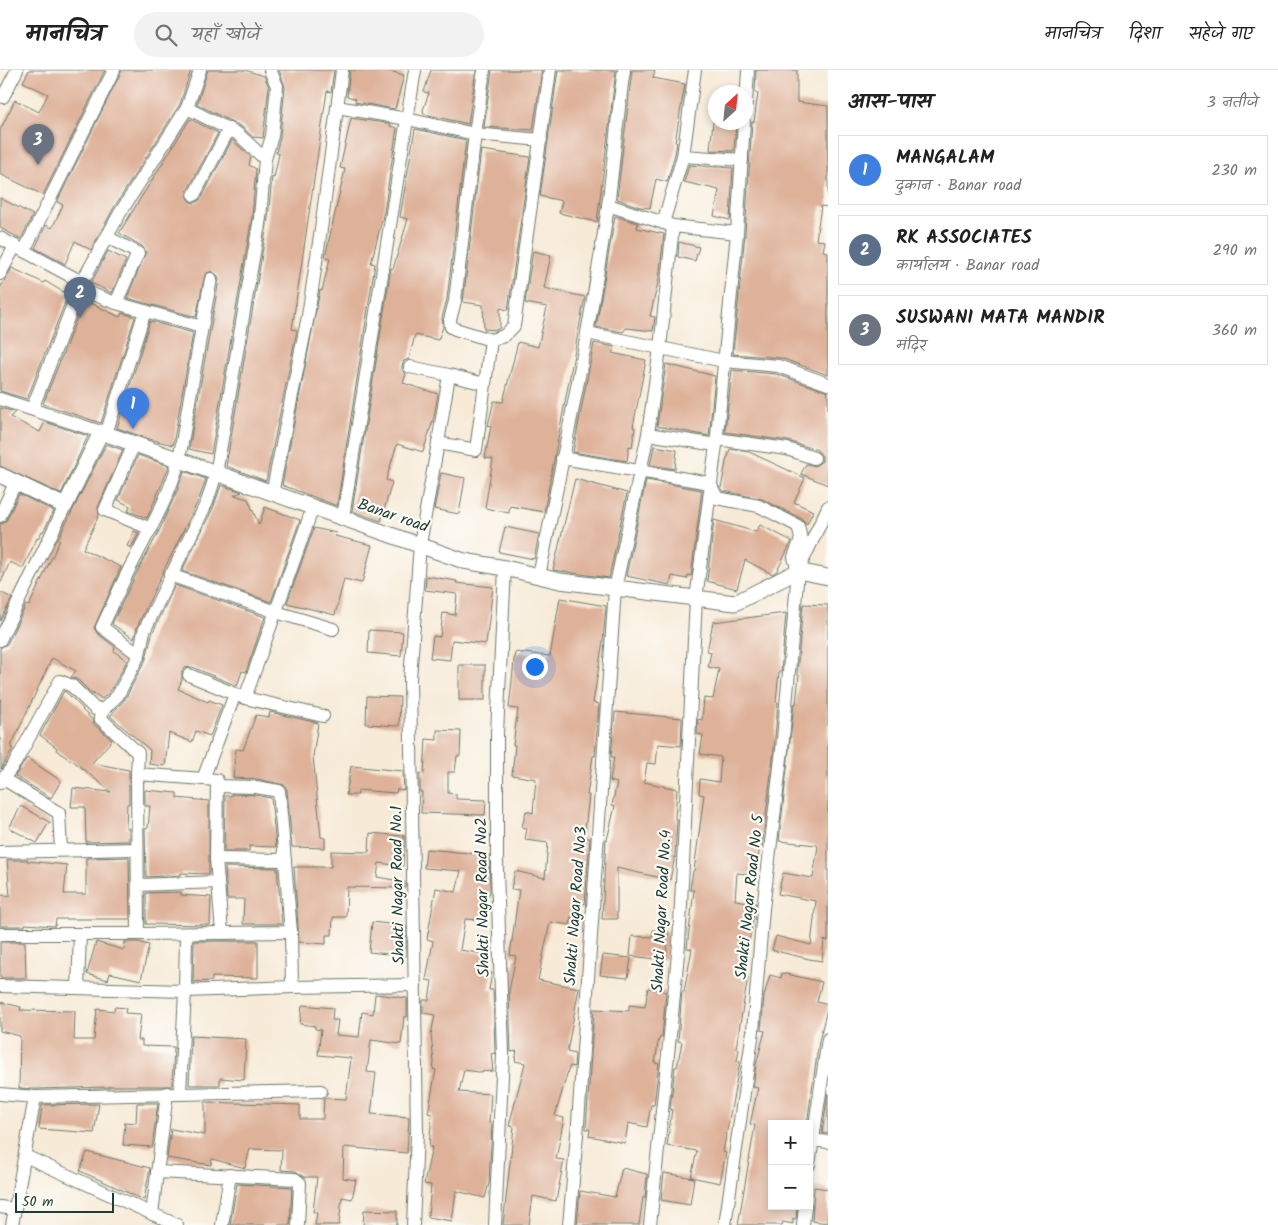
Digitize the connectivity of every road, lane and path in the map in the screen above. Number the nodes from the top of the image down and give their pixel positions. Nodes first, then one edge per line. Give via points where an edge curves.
1 (17, 70) edge
2 (114, 70) edge
3 (200, 70) edge
4 (270, 70) edge
5 (342, 70) edge
6 (415, 70) edge
7 (484, 70) edge
8 (550, 70) edge
9 (624, 70) edge
10 (695, 70) edge
11 (748, 70) edge
12 (747, 85) edge
13 (1, 98) edge
14 (337, 107) junction
15 (187, 108) junction
16 (407, 119) junction
17 (229, 129) junction
18 (744, 130) edge
19 (475, 134) junction
20 (541, 140) junction
21 (683, 156) junction
22 (265, 159) junction
23 (742, 160) junction
24 (194, 195) dead end
25 (608, 205) junction
26 (668, 224) junction
27 (737, 233) junction
28 (107, 237) junction
29 (0, 238) edge
30 (19, 248) junction
31 (0, 274) edge
32 (211, 279) dead end
33 (81, 286) junction
34 (116, 303) junction
35 (145, 311) junction
36 (202, 327) junction
37 (587, 333) junction
38 (491, 340) junction
39 (660, 348) junction
40 (724, 361) junction
41 (410, 367) dead end
42 (448, 375) junction
43 (485, 384) junction
44 (828, 384) edge
45 (0, 399) edge
46 (32, 409) junction
47 (103, 433) junction
48 (648, 434) junction
49 (716, 442) junction
50 (438, 443) junction
51 (134, 444) junction
52 (562, 458) junction
53 (814, 458) dead end
54 (179, 460) junction
55 (640, 472) junction
56 (216, 474) junction
57 (0, 475) edge
58 (15, 482) junction
59 (710, 483) junction
60 (272, 494) junction
61 (65, 506) junction
62 (828, 507) edge
63 (313, 508) junction
64 (0, 516) edge
65 (343, 518) junction
66 (151, 530) junction
67 (420, 544) junction
68 (505, 568) junction
69 (798, 571) junction
70 (170, 575) junction
71 (539, 576) junction
72 (828, 577) edge
73 (615, 588) junction
74 (696, 599) junction
75 (276, 612) junction
76 (3, 627) edge
77 (333, 629) dead end
78 (0, 640) edge
79 (139, 655) junction
80 (189, 675) dead end
81 (240, 696) junction
82 (104, 709) junction
83 (323, 716) dead end
84 (137, 774) junction
85 (203, 780) junction
86 (1, 781) edge
87 (217, 786) junction
88 (137, 849) junction
89 (60, 850) junction
90 (0, 852) edge
91 (216, 859) junction
92 (285, 860) junction
93 (218, 882) junction
94 (138, 885) junction
95 (291, 932) junction
96 (222, 933) junction
97 (0, 934) edge
98 (80, 934) junction
99 (138, 934) junction
100 (186, 934) junction
101 (416, 985) junction
102 (0, 986) edge
103 (292, 987) junction
104 (78, 988) junction
105 (185, 991) junction
106 (828, 1039) edge
107 (826, 1064) edge
108 (321, 1091) dead end
109 (173, 1093) junction
110 (0, 1094) edge
111 (35, 1096) junction
112 (813, 1135) edge
113 (813, 1140) edge
114 (828, 1142) edge
115 (24, 1156) junction
116 (157, 1172) junction
117 (230, 1175) junction
118 (0, 1207) edge
119 (15, 1210) junction
120 (805, 1210) edge
121 (152, 1214) junction
122 (12, 1225) edge
123 (177, 1225) edge
124 (222, 1225) edge
125 (298, 1225) edge
126 (413, 1225) edge
127 (495, 1225) edge
128 (569, 1225) edge
129 (650, 1225) edge
130 (725, 1225) edge
131 (807, 1225) edge

1 - 13 street
2 - 30 street
3 - 15 street
4 - 22 street via 276,86 272,136
5 - 14 street
6 - 16 street
7 - 19 street
8 - 20 street
9 - 25 street
10 - 21 street, Shakti Nagar Road No3
11 - 12 street
14 - 16 street
14 - 60 street via 308,316
15 - 17 street
15 - 28 street
16 - 19 street
16 - 65 street
17 - 22 street
17 - 24 street
18 - 23 street, Shakti Nagar Road No.4
19 - 20 street
19 - 38 street via 450,320 451,327 455,329
20 - 38 street via 514,326 504,336
21 - 23 street
21 - 26 street, Shakti Nagar Road No3
22 - 56 street via 260,218
23 - 27 street, Shakti Nagar Road No.4
25 - 26 street
25 - 37 street
26 - 27 street
26 - 39 street, Shakti Nagar Road No3
27 - 40 street, Shakti Nagar Road No.4
28 - 33 street
28 - 34 street via 138,254
29 - 30 street
30 - 31 street
30 - 33 street
32 - 36 street
33 - 34 street
33 - 46 street
34 - 35 street
35 - 36 street
35 - 47 street
36 - 54 street
37 - 39 street
37 - 52 street
38 - 43 street
39 - 40 street
39 - 48 street, Shakti Nagar Road No3
40 - 44 street via 778,366
40 - 49 street, Shakti Nagar Road No.4
41 - 42 street
42 - 43 street
42 - 50 street, Shakti Nagar Road No.1
43 - 50 street via 476,450
45 - 46 street
46 - 47 street
47 - 51 street, Banar road
47 - 61 street
48 - 49 street
48 - 55 street, Shakti Nagar Road No3
49 - 53 street via 787,449
49 - 59 street, Shakti Nagar Road No.4
50 - 67 street, Shakti Nagar Road No.1
51 - 54 street, Banar road
51 - 66 street via 105,510
52 - 55 street
52 - 71 street
54 - 56 street, Banar road
54 - 66 street
55 - 59 street
55 - 73 street, Shakti Nagar Road No3
56 - 60 street, Banar road
56 - 70 street via 208,502
57 - 58 street
58 - 61 street
58 - 64 street
59 - 69 street via 717,498 759,506 798,526 801,539 794,558
59 - 74 street, Shakti Nagar Road No.4
60 - 63 street, Banar road
61 - 76 street
62 - 69 street
63 - 65 street, Banar road
63 - 75 street
65 - 67 street, Banar road
66 - 79 street via 102,627
67 - 68 street, Banar road via 464,561
67 - 101 street, Shakti Nagar Road No.1 via 410,680
68 - 71 street, Banar road
68 - 127 street, Shakti Nagar Road No2 via 497,733 496,870 503,1054
69 - 72 street
69 - 74 street, Banar road via 735,603
69 - 130 street, Shakti Nagar Road No 5 via 753,1032
70 - 75 street
70 - 79 street via 144,631
71 - 73 street, Banar road
73 - 74 street, Banar road
73 - 128 street, Shakti Nagar Road No3
74 - 129 street, Shakti Nagar Road No.4 via 678,944
75 - 77 street
75 - 81 street
76 - 78 street
79 - 82 street via 118,695
80 - 81 street
81 - 83 street
81 - 85 street
82 - 84 street via 100,718 138,753
82 - 86 street via 95,709 72,686 60,681 15,764
84 - 85 street
84 - 88 street
85 - 87 street via 217,780
86 - 89 street via 59,813
87 - 91 street
87 - 92 street via 256,786 279,791
88 - 89 street
88 - 94 street
89 - 90 street
91 - 92 street
91 - 93 street
92 - 95 street
93 - 94 street
93 - 96 street
94 - 99 street
95 - 96 street
95 - 103 street
96 - 100 street
97 - 98 street
98 - 99 street
98 - 104 street
99 - 100 street
100 - 105 street
101 - 103 street
101 - 126 street, Shakti Nagar Road No.1 via 417,1134
102 - 104 street
103 - 105 street
104 - 105 street
105 - 109 street
106 - 107 street
107 - 112 street
108 - 109 street
109 - 111 street
109 - 116 street
110 - 111 street
111 - 115 street
113 - 114 street
115 - 119 street
115 - 121 street
116 - 117 street
116 - 121 street
117 - 124 street
117 - 125 street via 295,1179 300,1183
118 - 119 street
119 - 122 street
120 - 131 street
121 - 123 street

